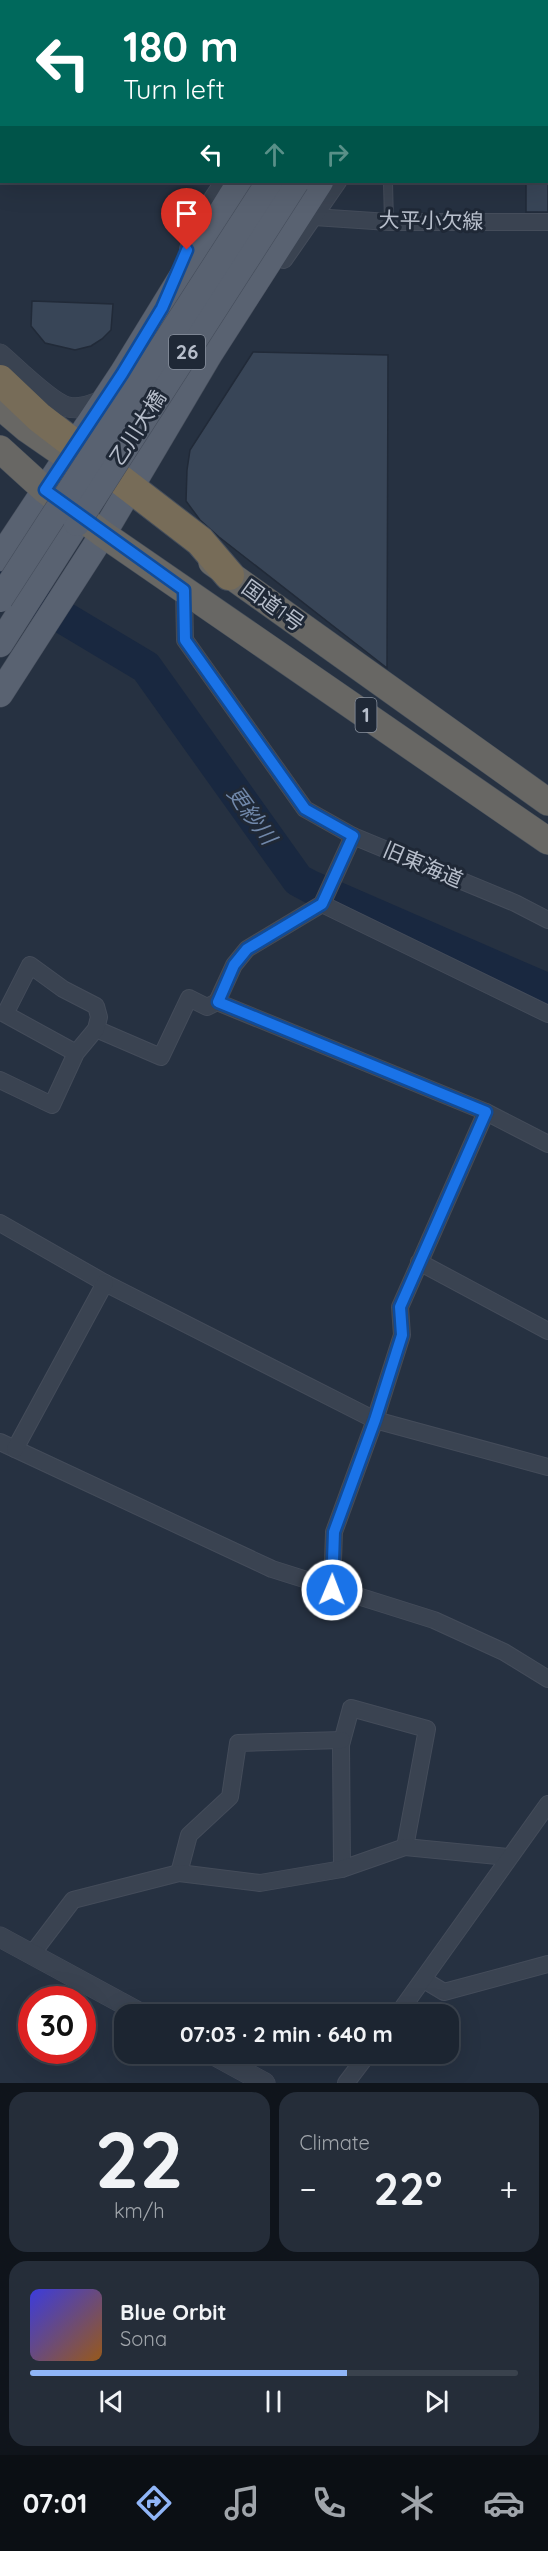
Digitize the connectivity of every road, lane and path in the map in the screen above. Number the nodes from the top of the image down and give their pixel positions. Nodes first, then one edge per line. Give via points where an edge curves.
1 (222, 183) edge
2 (239, 183) edge
3 (268, 183) edge
4 (295, 183) edge
5 (319, 183) edge
6 (337, 183) edge
7 (388, 183) edge
8 (314, 217) junction
9 (389, 222) junction
10 (548, 222) edge
11 (162, 308) junction
12 (0, 354) edge
13 (209, 355) junction
14 (0, 380) edge
15 (105, 400) junction
16 (0, 406) edge
17 (0, 449) edge
18 (71, 451) junction
19 (45, 490) junction
20 (127, 491) junction
21 (103, 534) junction
22 (0, 558) edge
23 (229, 575) joint
24 (184, 590) junction
25 (0, 599) edge
26 (0, 644) edge
27 (0, 694) edge
28 (548, 802) edge
29 (353, 836) junction
30 (548, 841) edge
31 (322, 904) junction
32 (548, 920) edge
33 (218, 1002) junction
34 (548, 1014) edge
35 (96, 1029) junction
36 (76, 1053) junction
37 (0, 1080) edge
38 (486, 1112) junction
39 (548, 1144) edge
40 (0, 1223) edge
41 (418, 1262) junction
42 (105, 1283) junction
43 (548, 1331) edge
44 (375, 1420) junction
45 (7, 1445) edge
46 (548, 1467) edge
47 (332, 1590) junction
48 (548, 1680) edge
49 (342, 1740) junction
50 (548, 1804) edge
51 (405, 1847) junction
52 (508, 1857) junction
53 (342, 1869) junction
54 (179, 1873) junction
55 (0, 1937) edge
56 (32, 1954) junction
57 (548, 1964) edge
58 (424, 1980) junction
59 (124, 2004) edge
60 (406, 2004) edge
61 (230, 2064) edge
62 (360, 2064) edge
63 (265, 2083) edge
64 (346, 2083) edge

1 - 11 street via 203,212
2 - 11 main road, 26
3 - 25 main road, 26, bridge
4 - 26 main road, 乙川大橋 / 26, bridge
5 - 13 main road, 26
6 - 8 street
7 - 9 lane
8 - 9 street, 大平小欠線
8 - 13 street via 241,323
9 - 10 street, 大平小欠線
11 - 15 main road, 26
12 - 15 street via 67,407 82,408
13 - 20 main road, 26
14 - 18 highway
15 - 18 main road, 26
16 - 18 highway
17 - 19 highway, 国道1号 / 1
18 - 19 main road, 26
18 - 20 highway
19 - 21 highway, 国道1号 / 1
19 - 22 main road, 26
20 - 21 main road, 26
20 - 23 highway via 200,541
21 - 24 highway, 国道1号 / 1
21 - 27 main road, 26
23 - 28 highway, 国道1号 / 1
24 - 29 street, 旧東海道 via 185,640 305,809
24 - 30 highway, 国道1号 / 1
29 - 31 street
29 - 32 street, 旧東海道
31 - 33 street via 247,949 234,965
31 - 34 street
33 - 35 street via 207,1007 189,998 161,1057
33 - 38 street
35 - 36 street
35 - 36 street via 96,1006 30,965 5,1014
36 - 37 street via 52,1105
38 - 39 street
38 - 41 street
40 - 42 street
41 - 43 street
41 - 44 street via 400,1307 402,1335
42 - 44 street
42 - 45 street
44 - 46 street
44 - 47 street via 334,1532
45 - 47 street via 272,1569
47 - 48 street via 434,1620 504,1652
49 - 51 street via 351,1708 427,1730
49 - 53 street
49 - 54 street via 237,1743 230,1797 189,1835
50 - 52 street
51 - 52 street
51 - 53 street
52 - 58 street
53 - 54 street via 260,1883
54 - 56 street via 73,1900
55 - 56 street
56 - 59 street
57 - 58 street via 444,1992
58 - 60 street
61 - 63 street
62 - 64 street

